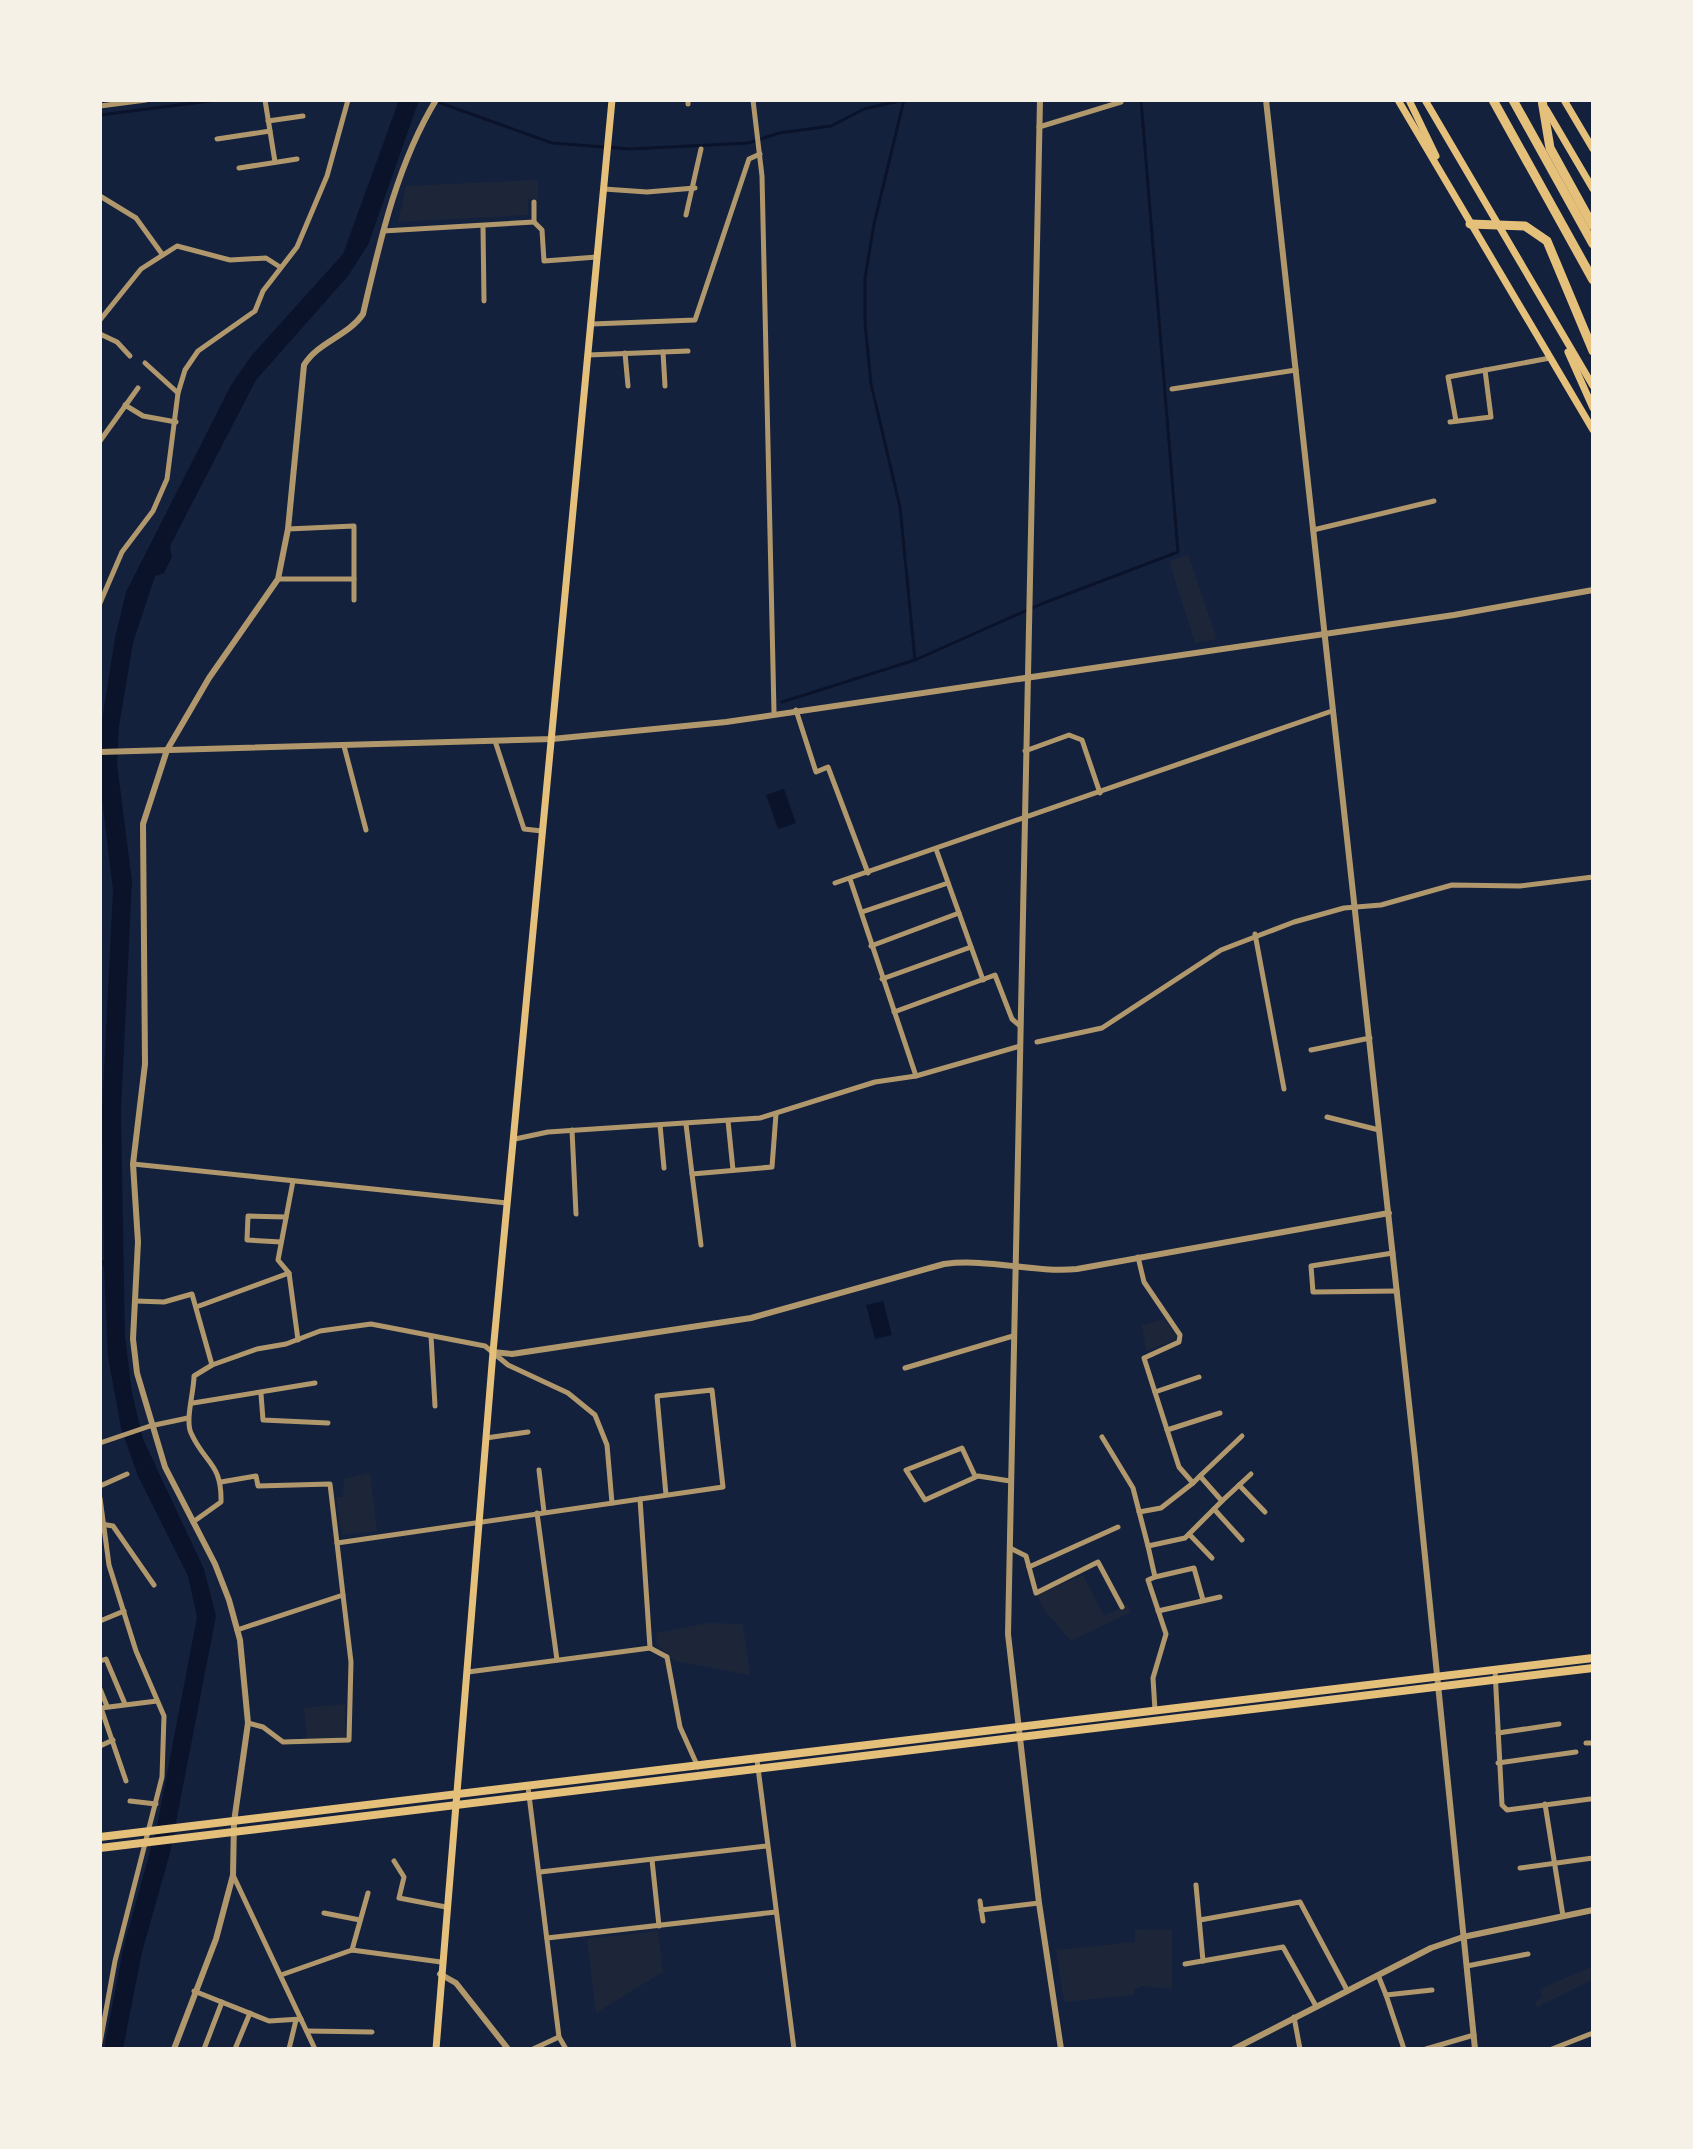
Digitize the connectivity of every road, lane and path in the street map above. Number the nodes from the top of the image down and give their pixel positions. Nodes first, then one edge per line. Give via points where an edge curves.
1 (146, 100) edge
2 (265, 100) edge
3 (348, 100) edge
4 (612, 100) edge
5 (753, 100) edge
6 (1040, 100) edge
7 (1266, 100) edge
8 (1398, 100) edge
9 (1409, 100) edge
10 (1425, 100) edge
11 (1493, 100) edge
12 (1513, 100) edge
13 (1541, 100) edge
14 (1564, 100) edge
15 (434, 102) edge
16 (1121, 102) dead end
17 (100, 106) edge
18 (303, 116) dead end
19 (268, 121) junction
20 (1039, 127) junction
21 (270, 131) junction
22 (217, 139) dead end
23 (701, 149) dead end
24 (1593, 149) edge
25 (760, 154) junction
26 (297, 159) dead end
27 (275, 162) junction
28 (239, 168) dead end
29 (1442, 173) junction
30 (695, 188) junction
31 (603, 189) junction
32 (1593, 189) edge
33 (100, 196) edge
34 (534, 202) dead end
35 (686, 215) dead end
36 (534, 222) junction
37 (1499, 223) junction
38 (1470, 224) junction
39 (483, 225) junction
40 (1593, 226) edge
41 (383, 231) junction
42 (1593, 244) edge
43 (162, 254) junction
44 (597, 257) junction
45 (280, 267) junction
46 (1593, 280) edge
47 (484, 301) dead end
48 (100, 320) edge
49 (1555, 321) junction
50 (592, 324) junction
51 (100, 334) edge
52 (688, 351) dead end
53 (1593, 351) edge
54 (663, 352) junction
55 (625, 353) junction
56 (588, 355) junction
57 (130, 356) dead end
58 (1550, 358) junction
59 (145, 363) dead end
60 (1296, 370) junction
61 (1485, 370) junction
62 (628, 386) dead end
63 (665, 386) dead end
64 (1593, 386) edge
65 (138, 388) dead end
66 (1172, 389) dead end
67 (178, 393) junction
68 (125, 405) junction
69 (1593, 408) edge
70 (176, 422) junction
71 (1593, 430) edge
72 (100, 441) edge
73 (1434, 501) dead end
74 (288, 529) junction
75 (1313, 530) junction
76 (278, 579) junction
77 (354, 579) junction
78 (1593, 590) edge
79 (354, 600) dead end
80 (100, 603) edge
81 (1324, 633) junction
82 (1028, 676) junction
83 (795, 709) junction
84 (1332, 711) junction
85 (774, 712) junction
86 (552, 739) junction
87 (495, 741) junction
88 (344, 746) junction
89 (167, 750) junction
90 (1025, 751) junction
91 (100, 752) edge
92 (1100, 793) junction
93 (1023, 820) junction
94 (366, 830) dead end
95 (544, 831) junction
96 (935, 849) junction
97 (868, 873) junction
98 (1593, 877) edge
99 (850, 879) junction
100 (835, 883) dead end
101 (948, 883) junction
102 (1355, 907) junction
103 (862, 912) junction
104 (959, 913) junction
105 (1255, 934) junction
106 (871, 946) junction
107 (971, 947) junction
108 (882, 979) junction
109 (983, 980) junction
110 (894, 1012) junction
111 (1020, 1026) junction
112 (1370, 1038) junction
113 (1037, 1042) dead end
114 (1020, 1046) junction
115 (1311, 1050) dead end
116 (916, 1076) junction
117 (1284, 1089) dead end
118 (776, 1114) junction
119 (1327, 1117) dead end
120 (728, 1121) junction
121 (686, 1124) junction
122 (660, 1125) junction
123 (572, 1130) junction
124 (1380, 1130) junction
125 (515, 1139) junction
126 (133, 1164) junction
127 (664, 1168) dead end
128 (733, 1170) junction
129 (692, 1174) junction
130 (293, 1181) junction
131 (508, 1203) junction
132 (1389, 1213) junction
133 (576, 1214) dead end
134 (286, 1217) junction
135 (281, 1242) junction
136 (701, 1245) dead end
137 (1393, 1253) junction
138 (1138, 1257) junction
139 (1015, 1267) junction
140 (289, 1273) junction
141 (1397, 1291) junction
142 (136, 1301) junction
143 (199, 1306) junction
144 (431, 1336) junction
145 (1013, 1336) junction
146 (298, 1340) junction
147 (493, 1352) junction
148 (212, 1365) junction
149 (905, 1368) dead end
150 (1199, 1377) dead end
151 (315, 1383) dead end
152 (1155, 1392) junction
153 (261, 1394) junction
154 (193, 1403) junction
155 (435, 1406) dead end
156 (1220, 1413) dead end
157 (188, 1418) junction
158 (328, 1423) dead end
159 (150, 1426) junction
160 (1167, 1430) junction
161 (528, 1432) dead end
162 (1242, 1436) dead end
163 (1102, 1437) dead end
164 (485, 1438) junction
165 (100, 1443) edge
166 (539, 1470) dead end
167 (127, 1474) dead end
168 (1251, 1474) dead end
169 (975, 1476) junction
170 (1200, 1476) junction
171 (1010, 1481) junction
172 (221, 1482) junction
173 (1193, 1483) junction
174 (1239, 1485) junction
175 (100, 1486) edge
176 (666, 1495) junction
177 (100, 1498) edge
178 (640, 1499) junction
179 (1222, 1501) junction
180 (612, 1503) junction
181 (1214, 1509) junction
182 (544, 1512) junction
183 (1139, 1512) junction
184 (1265, 1512) dead end
185 (537, 1513) junction
186 (193, 1522) junction
187 (480, 1523) junction
188 (101, 1524) edge
189 (1118, 1527) dead end
190 (1189, 1534) junction
191 (1242, 1540) dead end
192 (337, 1543) junction
193 (1148, 1546) junction
194 (1010, 1548) junction
195 (1212, 1558) dead end
196 (1029, 1567) junction
197 (1155, 1577) junction
198 (154, 1585) dead end
199 (343, 1595) junction
200 (1220, 1597) dead end
201 (1203, 1600) junction
202 (1122, 1607) dead end
203 (124, 1611) junction
204 (1158, 1611) junction
205 (100, 1621) edge
206 (237, 1630) junction
207 (650, 1648) junction
208 (1593, 1658) edge
209 (557, 1660) junction
210 (100, 1661) edge
211 (1593, 1668) edge
212 (1495, 1670) junction
213 (468, 1672) junction
214 (1438, 1676) junction
215 (1496, 1680) junction
216 (1439, 1687) junction
217 (100, 1689) edge
218 (157, 1701) junction
219 (125, 1704) junction
220 (107, 1706) junction
221 (1155, 1710) junction
222 (248, 1723) junction
223 (1559, 1724) dead end
224 (1018, 1733) junction
225 (1498, 1733) junction
226 (113, 1740) junction
227 (100, 1746) edge
228 (1576, 1752) dead end
229 (1498, 1763) junction
230 (758, 1765) junction
231 (698, 1767) junction
232 (126, 1781) dead end
233 (529, 1791) junction
234 (1590, 1799) dead end
235 (130, 1801) dead end
236 (454, 1801) junction
237 (156, 1804) junction
238 (1545, 1804) junction
239 (234, 1822) junction
240 (151, 1831) junction
241 (235, 1832) junction
242 (100, 1837) edge
243 (148, 1842) junction
244 (767, 1846) junction
245 (100, 1848) edge
246 (1593, 1858) edge
247 (652, 1860) junction
248 (394, 1861) dead end
249 (1554, 1864) junction
250 (1520, 1868) dead end
251 (540, 1872) junction
252 (233, 1875) junction
253 (1196, 1885) dead end
254 (368, 1893) dead end
255 (980, 1901) dead end
256 (1039, 1903) junction
257 (446, 1907) junction
258 (981, 1910) junction
259 (1593, 1910) edge
260 (776, 1912) junction
261 (324, 1913) dead end
262 (1563, 1916) junction
263 (360, 1920) junction
264 (1200, 1920) junction
265 (983, 1921) dead end
266 (659, 1926) junction
267 (1463, 1937) junction
268 (547, 1938) junction
269 (352, 1950) junction
270 (1528, 1954) dead end
271 (1203, 1961) junction
272 (441, 1962) junction
273 (1185, 1964) dead end
274 (1467, 1966) junction
275 (440, 1974) junction
276 (281, 1975) junction
277 (1378, 1975) junction
278 (1347, 1990) junction
279 (1432, 1990) dead end
280 (194, 1991) junction
281 (1386, 1995) junction
282 (222, 2002) junction
283 (1316, 2006) junction
284 (250, 2013) junction
285 (1294, 2017) junction
286 (299, 2020) junction
287 (307, 2031) junction
288 (372, 2032) dead end
289 (1593, 2033) edge
290 (1474, 2035) junction
291 (559, 2037) junction
292 (100, 2043) edge
293 (174, 2049) edge
294 (204, 2049) edge
295 (235, 2049) edge
296 (289, 2049) edge
297 (315, 2049) edge
298 (436, 2049) edge
299 (508, 2049) edge
300 (533, 2049) edge
301 (566, 2049) edge
302 (794, 2049) edge
303 (1061, 2049) edge
304 (1234, 2049) edge
305 (1300, 2049) edge
306 (1404, 2049) edge
307 (1426, 2049) edge
308 (1475, 2049) edge
309 (1552, 2049) edge

1 - 17 street
2 - 19 street
3 - 45 street via 310,225
4 - 31 main road
5 - 25 street
6 - 20 street
7 - 60 street
8 - 29 main road
9 - 29 main road
10 - 37 main road
11 - 46 highway
12 - 42 highway
13 - 32 main road
13 - 40 highway via 1546,136
14 - 24 main road
15 - 41 street via 418,129
16 - 20 street
18 - 19 street
19 - 21 street
20 - 82 street
21 - 22 street
21 - 27 street
23 - 30 street
25 - 50 street via 749,159 695,320
25 - 85 street
26 - 27 street
27 - 28 street
29 - 38 main road
30 - 31 street
30 - 35 street
31 - 44 main road
33 - 43 street via 136,218
34 - 36 street
36 - 39 street
36 - 44 street via 542,230 544,261
37 - 38 highway
37 - 49 main road
37 - 53 highway via 1525,226 1547,241
38 - 58 main road
39 - 41 street
39 - 47 street
41 - 74 street via 363,314 304,365
43 - 45 street via 177,246 230,260 266,258
43 - 48 street via 141,269
44 - 50 main road
45 - 67 street via 255,311 198,351
49 - 64 main road
49 - 69 main road
50 - 56 main road
51 - 57 street
52 - 54 street
54 - 55 street
54 - 63 street
55 - 56 street
55 - 62 street
56 - 86 main road
58 - 61 street
58 - 71 main road
59 - 67 street
60 - 66 street
60 - 75 street
61 - 61 street via 1448,377 1453,422 1491,417
65 - 68 street
67 - 70 street
68 - 70 street via 143,416
68 - 72 street
70 - 80 street via 167,479 153,511 122,552
73 - 75 street
74 - 76 street
74 - 77 street via 354,526
75 - 81 street
76 - 77 street
76 - 89 street
77 - 79 street
78 - 81 street
81 - 82 street
81 - 84 street
82 - 83 street
82 - 90 street
83 - 85 street
83 - 97 street via 816,772 828,767
84 - 92 street
84 - 102 street
85 - 86 street via 726,722
86 - 87 street
86 - 95 main road
87 - 88 street
87 - 95 street via 524,829
88 - 89 street
88 - 94 street
89 - 91 street
89 - 126 street via 143,824 145,1064
90 - 92 street via 1069,735 1082,740
90 - 93 street
92 - 93 street
93 - 96 street
93 - 111 street
95 - 125 main road
96 - 97 street
96 - 101 street
97 - 99 street
98 - 102 street via 1520,886 1452,885
99 - 100 street
99 - 103 street
101 - 103 street
101 - 104 street
102 - 105 street
102 - 112 street
103 - 106 street
104 - 106 street
104 - 107 street
105 - 113 street via 1206,958 1102,1028
105 - 117 street
106 - 108 street
107 - 108 street
107 - 109 street
108 - 110 street
109 - 110 street
109 - 111 street via 995,975 1012,1019
110 - 116 street
111 - 114 street
112 - 115 street
112 - 124 street
114 - 116 street
114 - 139 street
116 - 118 street via 875,1082
118 - 120 street
118 - 128 street via 772,1167
119 - 124 street
120 - 121 street
120 - 128 street
121 - 122 street
121 - 129 street
122 - 123 street
122 - 127 street
123 - 125 street
123 - 133 street
124 - 132 street
125 - 131 main road
126 - 130 street
126 - 142 street
128 - 129 street
129 - 136 street
130 - 131 street
130 - 134 street
131 - 147 main road
132 - 137 street
132 - 138 street
134 - 135 street
134 - 135 street via 248,1216 247,1240
135 - 140 street via 278,1260
137 - 141 street
137 - 141 street via 1311,1266 1313,1292
138 - 139 street via 1056,1271
138 - 152 street via 1144,1282 1180,1335 1179,1342 1144,1358
139 - 145 street
139 - 147 street via 944,1264 751,1318 512,1354
140 - 143 street
140 - 146 street
141 - 214 street
142 - 143 street via 164,1302 192,1294
142 - 159 street via 136,1362
143 - 148 street
144 - 146 street via 371,1324 320,1331
144 - 147 street
144 - 155 street
145 - 149 street
145 - 171 street
146 - 148 street
147 - 164 main road
147 - 180 street via 568,1393 595,1415 607,1445
148 - 154 street via 194,1376
150 - 152 street
151 - 153 street
152 - 160 street
153 - 154 street
153 - 158 street via 263,1420
154 - 157 street
156 - 160 street
157 - 159 street
157 - 172 street via 190,1431
159 - 165 street
159 - 186 street
160 - 173 street via 1179,1467
161 - 164 street
162 - 170 street
163 - 183 street via 1133,1488
164 - 187 main road
166 - 182 street
167 - 175 street
168 - 174 street
169 - 169 street via 925,1500 906,1470 962,1448
169 - 171 street
170 - 173 street
170 - 179 street
171 - 194 street
172 - 186 street via 221,1502
172 - 192 street via 256,1476 258,1486 330,1484
173 - 183 street via 1161,1508
174 - 179 street
174 - 184 street
176 - 176 street via 657,1396 712,1390 723,1487
176 - 178 street
177 - 188 street
178 - 180 street
178 - 207 street
179 - 181 street
180 - 182 street
181 - 190 street
181 - 191 street
182 - 185 street
183 - 193 street
185 - 187 street
185 - 209 street
186 - 206 street via 215,1564
187 - 192 street
187 - 213 main road
188 - 198 street via 113,1526
188 - 203 street
189 - 196 street
190 - 193 street
190 - 195 street
192 - 199 street
193 - 197 street
194 - 196 street via 1026,1556
194 - 224 street via 1008,1634
196 - 202 street via 1036,1593 1098,1562
197 - 201 street via 1194,1568
197 - 204 street via 1148,1580
199 - 206 street
199 - 222 street via 351,1662 349,1740 283,1742
200 - 201 street
201 - 204 street
203 - 205 street
203 - 218 street
204 - 221 street via 1166,1634 1153,1678
206 - 222 street
207 - 209 street
207 - 231 street via 667,1657 680,1727
208 - 212 highway
209 - 213 street
210 - 219 street via 106,1659
211 - 215 highway
212 - 214 highway
212 - 215 street
213 - 236 main road
214 - 216 street
214 - 221 highway
215 - 216 highway
215 - 225 street
216 - 224 highway
216 - 267 street
217 - 220 street
218 - 219 street
218 - 237 street via 164,1716
219 - 220 street
220 - 226 street via 101,1708
221 - 224 highway
222 - 239 street
223 - 225 street
224 - 230 highway
224 - 256 street
225 - 229 street
226 - 227 street
226 - 232 street
228 - 229 street
229 - 238 street via 1507,1810
230 - 231 highway
230 - 233 highway
230 - 244 street
231 - 233 highway
233 - 236 highway
233 - 251 street
234 - 238 street
235 - 237 street
236 - 239 highway
236 - 241 highway
236 - 257 main road
237 - 240 street
238 - 249 street
239 - 240 highway
239 - 241 street
240 - 242 highway
240 - 243 street
241 - 243 highway
241 - 252 street
243 - 245 highway
243 - 292 street via 115,1961
244 - 247 street
244 - 260 street
246 - 249 street
247 - 251 street
247 - 266 street
248 - 257 street via 404,1877 399,1898
249 - 250 street
249 - 262 street
251 - 268 street
252 - 276 street
252 - 280 street via 216,1939
253 - 264 street
254 - 263 street
255 - 258 street
256 - 258 street
256 - 303 street
257 - 272 main road
258 - 265 street
259 - 262 street
260 - 266 street
260 - 302 street
261 - 263 street
262 - 267 street
263 - 269 street
264 - 271 street
264 - 278 street via 1300,1902
266 - 268 street
267 - 274 street
267 - 277 street
268 - 291 street
269 - 272 street
269 - 276 street
270 - 274 street
271 - 273 street
271 - 283 street via 1283,1947
272 - 275 main road
274 - 290 street
275 - 298 main road
275 - 299 street via 456,1983
276 - 286 street
277 - 278 street
277 - 281 street
278 - 283 street
279 - 281 street
280 - 282 street
280 - 293 street
281 - 306 street
282 - 284 street
282 - 294 street
283 - 285 street
284 - 286 street via 269,2021
284 - 295 street
285 - 304 street
285 - 305 street
286 - 287 street
286 - 296 street
287 - 288 street
287 - 297 street
289 - 309 street
290 - 307 street
290 - 308 street
291 - 300 street
291 - 301 street

